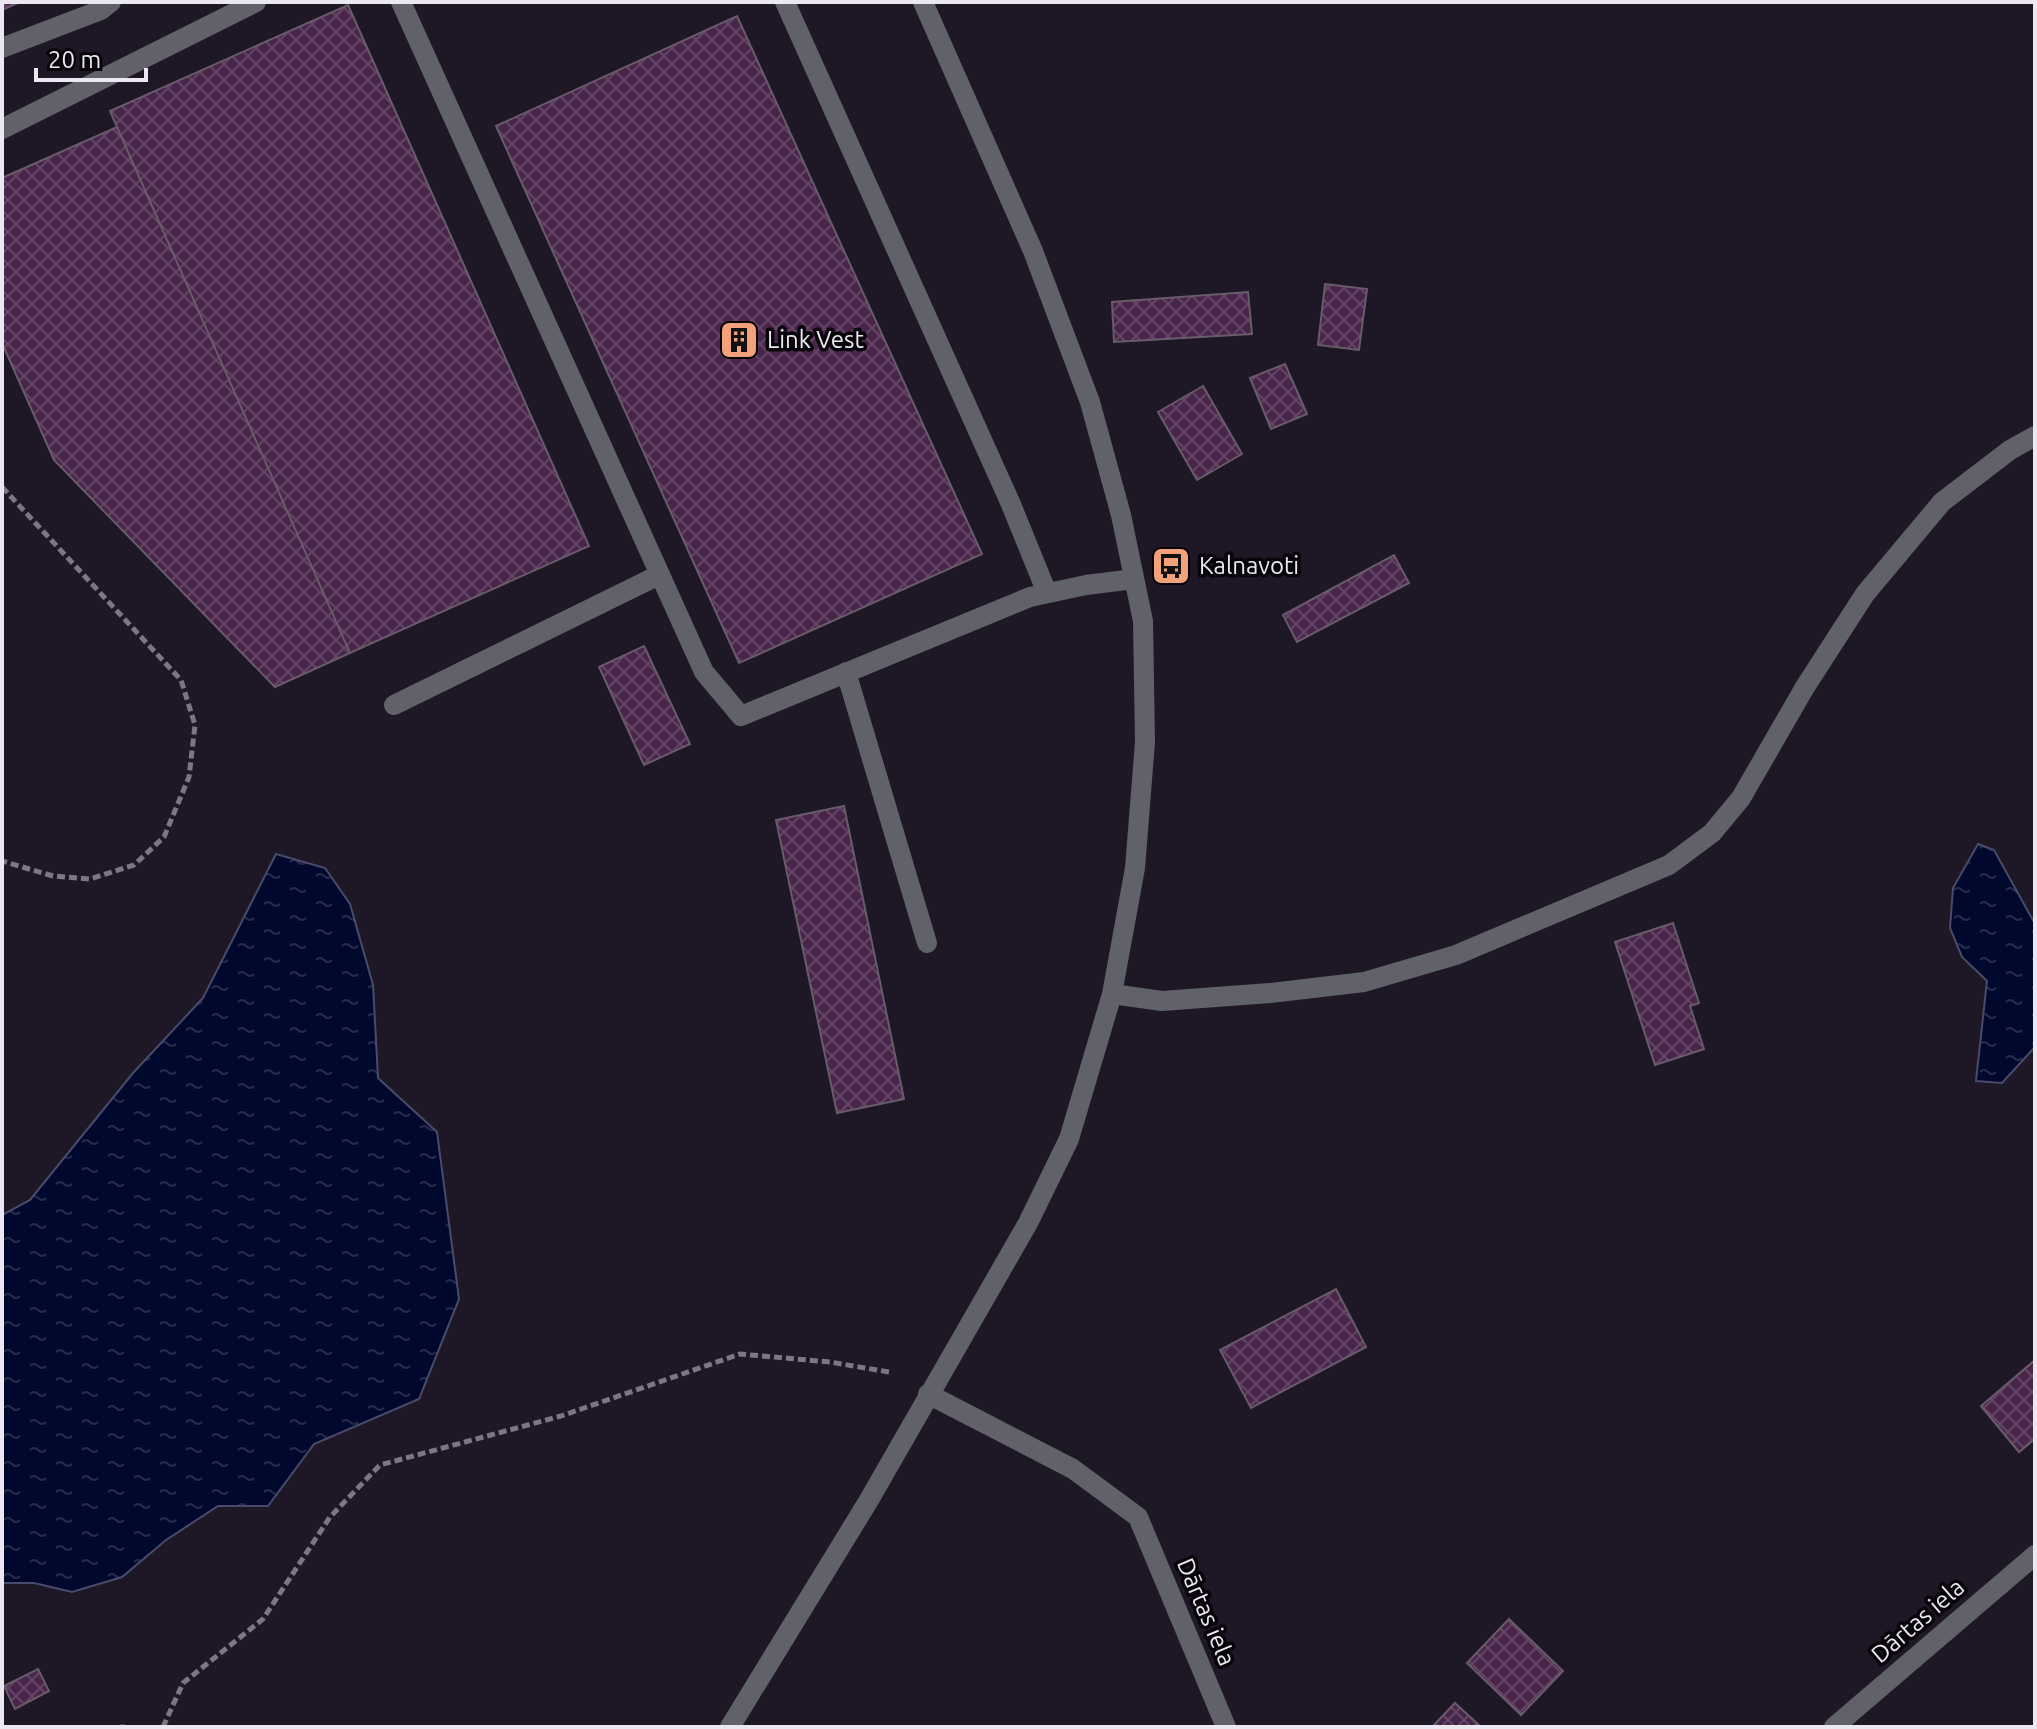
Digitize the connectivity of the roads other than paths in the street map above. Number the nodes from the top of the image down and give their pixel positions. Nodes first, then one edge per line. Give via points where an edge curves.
1 (111, 2) edge
2 (256, 2) edge
3 (401, 2) edge
4 (785, 2) edge
5 (923, 2) edge
6 (2, 48) edge
7 (2, 129) edge
8 (2035, 436) edge
9 (659, 575) junction
10 (1134, 579) junction
11 (1047, 593) junction
12 (846, 672) junction
13 (394, 705) dead end
14 (927, 943) dead end
15 (1112, 994) junction
16 (928, 1394) junction
17 (2035, 1555) edge
18 (730, 1727) edge
19 (1226, 1727) edge
20 (1834, 1727) edge

1 - 6 street
2 - 7 street
3 - 9 street
4 - 11 street
5 - 10 street via 1033,251 1085,389
8 - 15 street via 1932,513 1865,594 1741,798 1712,833 1669,865 1456,955 1364,982 1162,1001
9 - 12 street via 704,672 741,716
9 - 13 street
10 - 11 street
10 - 15 street via 1143,621 1145,742 1135,868
11 - 12 street
12 - 14 street
15 - 16 street via 1069,1139 1028,1223
16 - 18 street
16 - 19 street, Dārtas iela via 1073,1469 1138,1517
17 - 20 street, Dārtas iela

